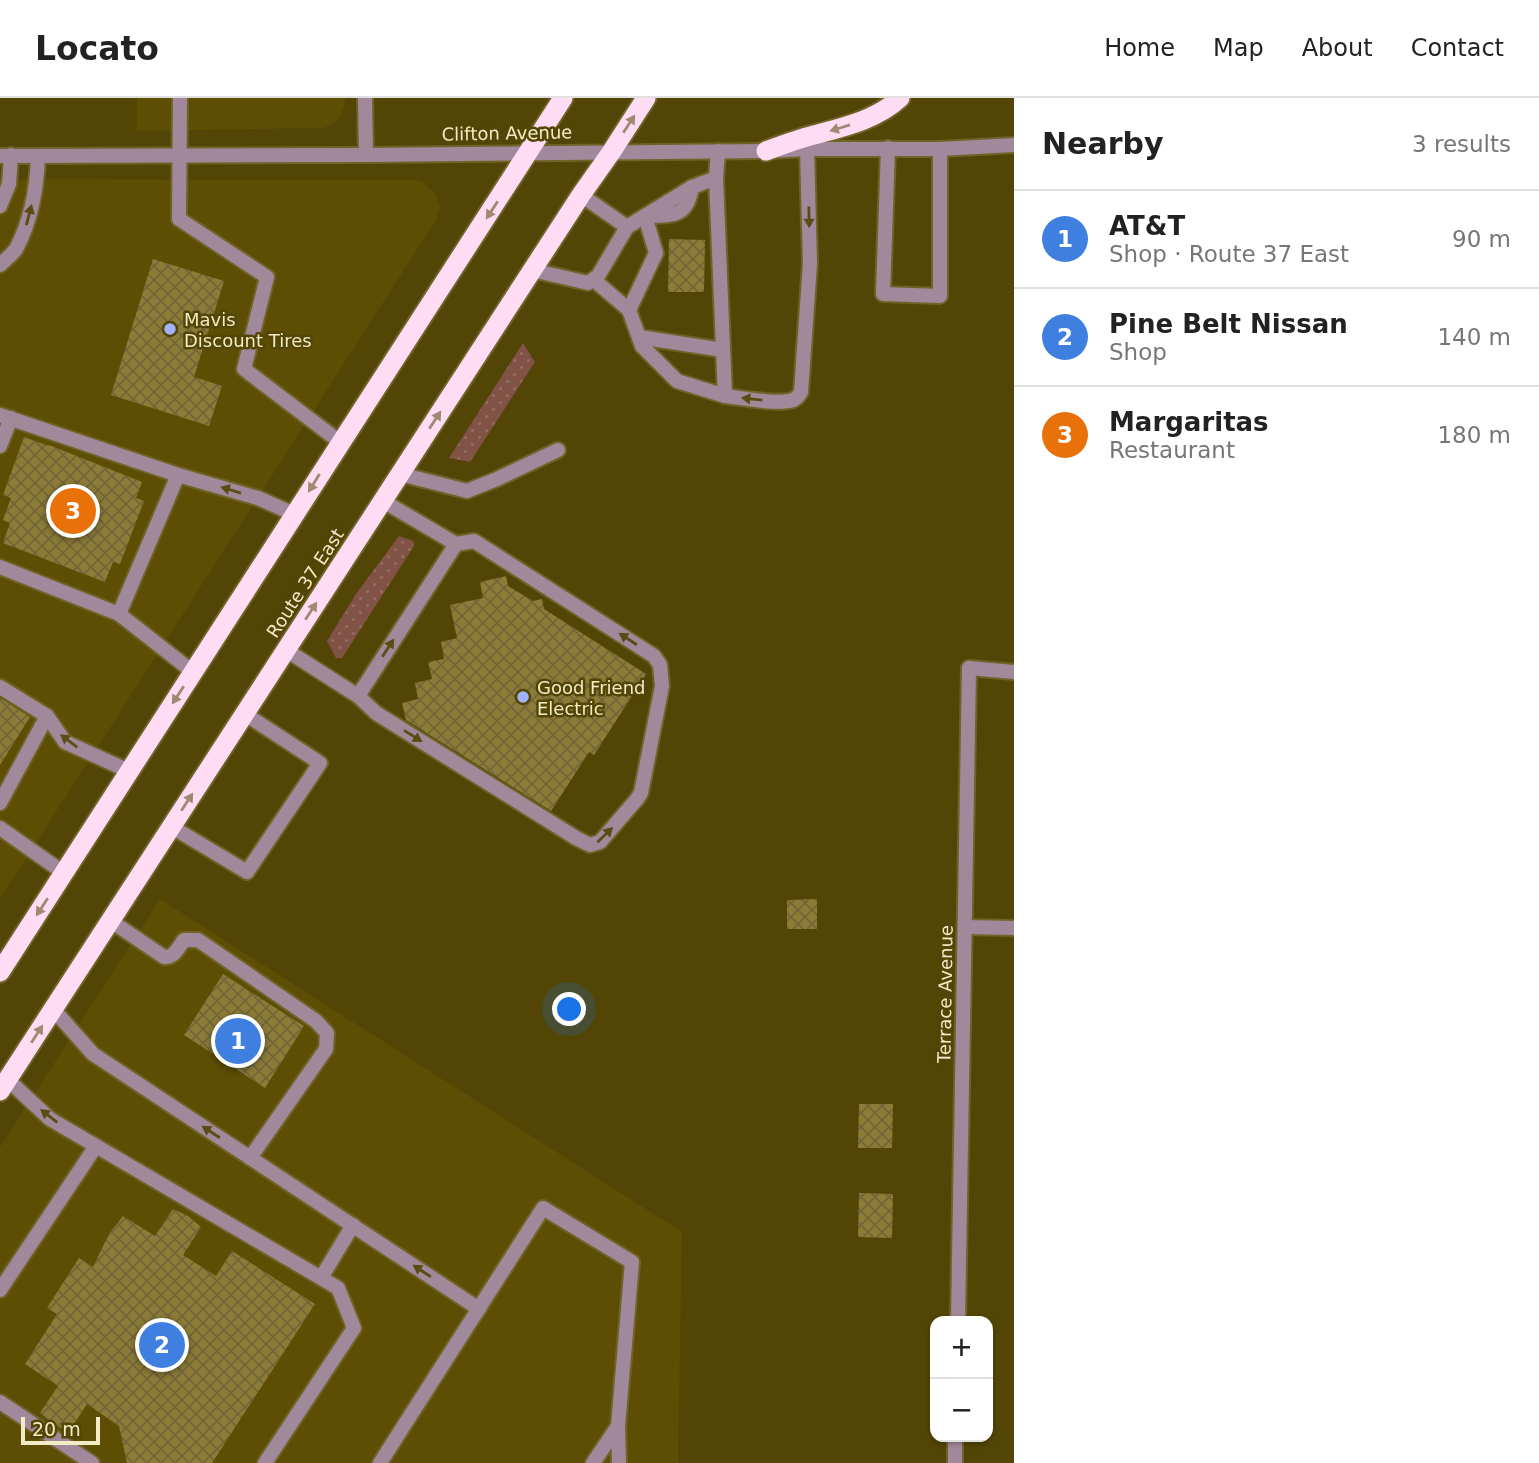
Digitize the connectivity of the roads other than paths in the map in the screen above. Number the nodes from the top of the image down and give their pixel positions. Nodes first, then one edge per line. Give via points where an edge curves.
1 (180, 98) edge
2 (365, 98) edge
3 (563, 98) edge
4 (646, 98) edge
5 (900, 98) edge
6 (1014, 145) edge
7 (888, 148) junction
8 (807, 149) junction
9 (940, 149) junction
10 (612, 151) junction
11 (718, 151) junction
12 (766, 151) junction
13 (529, 153) junction
14 (6, 155) edge
15 (366, 155) junction
16 (38, 156) junction
17 (180, 156) junction
18 (716, 178) junction
19 (581, 195) junction
20 (0, 206) edge
21 (645, 216) junction
22 (627, 227) junction
23 (0, 265) edge
24 (532, 270) junction
25 (594, 280) junction
26 (629, 310) junction
27 (639, 337) junction
28 (723, 350) junction
29 (725, 396) junction
30 (6, 417) edge
31 (340, 442) junction
32 (0, 446) edge
33 (558, 450) dead end
34 (400, 474) junction
35 (178, 475) junction
36 (383, 501) junction
37 (294, 514) junction
38 (456, 544) junction
39 (0, 567) edge
40 (119, 614) junction
41 (286, 650) junction
42 (193, 672) junction
43 (1014, 672) edge
44 (0, 687) edge
45 (358, 696) junction
46 (245, 714) junction
47 (47, 716) junction
48 (129, 771) junction
49 (0, 803) edge
50 (172, 827) junction
51 (0, 828) edge
52 (64, 873) junction
53 (111, 921) junction
54 (966, 927) junction
55 (1014, 928) edge
56 (3, 961) edge
57 (53, 1009) junction
58 (4, 1086) edge
59 (96, 1146) junction
60 (250, 1158) junction
61 (353, 1225) junction
62 (321, 1278) junction
63 (0, 1290) edge
64 (479, 1309) junction
65 (958, 1316) edge
66 (0, 1402) edge
67 (618, 1426) junction
68 (956, 1442) edge
69 (92, 1463) edge
70 (265, 1463) edge
71 (380, 1463) edge
72 (593, 1463) edge
73 (619, 1463) edge
74 (955, 1463) edge

1 - 17 street
2 - 15 street
3 - 13 highway
10 -> 4 highway, Route 37 East
5 -> 12 highway via 871,117
6 - 9 street, Clifton Avenue
7 - 8 street, Clifton Avenue
7 - 9 street, Clifton Avenue
7 - 9 street via 883,294 940,296
8 - 12 street, Clifton Avenue
8 -> 29 street via 810,263 801,392 792,400
10 - 11 street, Clifton Avenue
10 - 13 street, Clifton Avenue
10 - 19 highway, Route 37 East
11 - 12 street, Clifton Avenue
11 - 18 street
13 - 15 street, Clifton Avenue
13 -> 31 highway
14 - 16 street, Clifton Avenue
14 - 20 street via 9,184
15 - 17 street, Clifton Avenue
16 - 17 street, Clifton Avenue
23 -> 16 street via 15,252 27,224
17 - 31 street via 178,219 267,277 244,369
18 - 21 street via 692,187 690,202 681,212
18 - 28 street
19 - 22 street
19 - 24 highway, Route 37 East
21 - 22 street
21 - 26 street via 656,253
22 - 25 street
24 - 25 street via 588,283
34 -> 24 highway, Route 37 East
25 - 26 street
26 - 27 street
27 - 28 street
27 - 29 street via 642,346 677,381
28 - 29 street
30 - 32 street
30 - 35 street
31 -> 37 highway
33 - 34 street via 467,491
34 - 36 highway, Route 37 East
37 -> 35 street via 258,498
35 - 40 street
36 - 38 street
41 -> 36 highway, Route 37 East
37 - 42 highway
45 -> 38 street
45 -> 38 street via 376,713 590,845 600,842 641,793 662,686 654,656 474,541
39 - 40 street
40 - 42 street
41 - 45 street
41 - 46 highway, Route 37 East
42 -> 48 highway
43 - 54 street, Terrace Avenue via 969,668
44 - 47 street
50 -> 46 highway, Route 37 East
46 - 50 street via 320,763 247,872
48 -> 47 street via 65,742
47 - 49 street
48 - 52 highway
50 - 53 highway, Route 37 East
51 - 52 street
52 -> 56 highway
53 - 57 highway, Route 37 East
53 - 60 street via 164,957 174,955 184,940 198,940 327,1033 326,1049
54 - 55 street
54 - 65 street, Terrace Avenue
58 -> 57 highway, Route 37 East
60 -> 57 street via 93,1054
59 -> 58 street
59 - 62 street
59 - 63 street
60 - 61 street
61 - 62 street
64 -> 61 street
62 - 70 street via 338,1288 354,1328
64 - 67 street via 543,1208 632,1262
64 - 71 street
66 - 69 street
67 - 72 street
67 - 73 street
68 - 74 street

